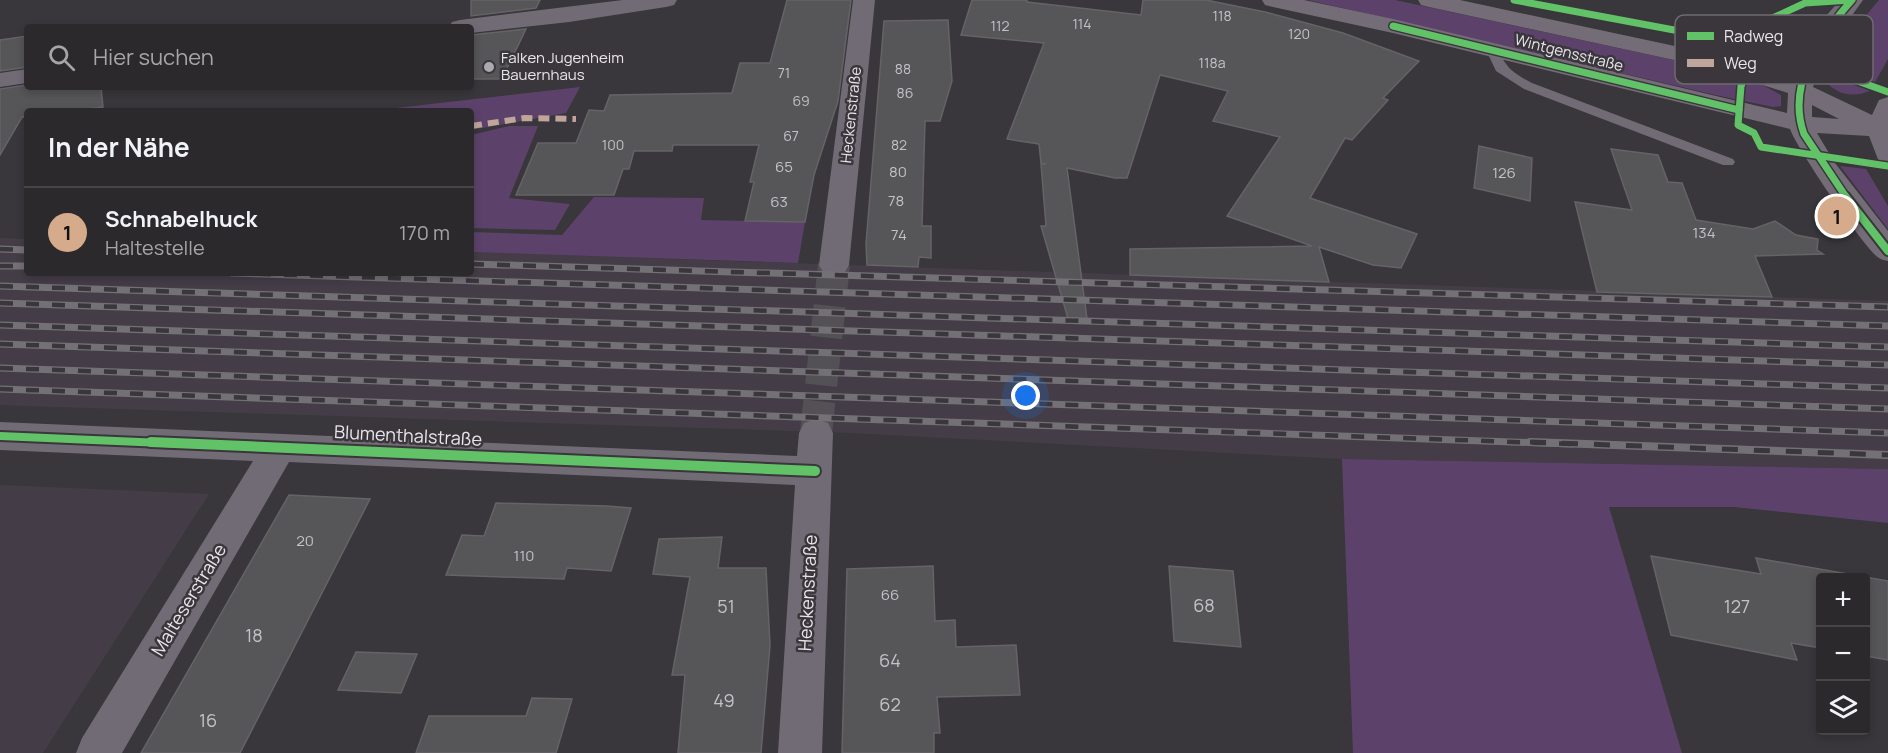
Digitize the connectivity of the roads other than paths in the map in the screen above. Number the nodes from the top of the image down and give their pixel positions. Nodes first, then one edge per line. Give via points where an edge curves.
1 (666, 0) edge
2 (864, 0) edge
3 (1273, 0) edge
4 (1429, 0) edge
5 (1852, 0) edge
6 (1838, 15) edge
7 (474, 25) edge
8 (1675, 46) edge
9 (1655, 47) junction
10 (1492, 50) junction
11 (1675, 52) edge
12 (24, 76) edge
13 (0, 80) edge
14 (1785, 84) edge
15 (1801, 84) edge
16 (1799, 89) junction
17 (1884, 117) edge
18 (1800, 124) junction
19 (1888, 156) edge
20 (1728, 162) dead end
21 (1888, 250) edge
22 (834, 265) tunnel mouth
23 (816, 432) tunnel mouth
24 (0, 436) edge
25 (279, 447) junction
26 (815, 471) junction
27 (98, 753) edge
28 (800, 753) edge

1 - 7 street
2 - 22 street, Heckenstraße
3 - 10 main road, Wintgensstraße
4 - 9 main road, Wintgensstraße
5 - 6 main road
8 - 9 main road, Wintgensstraße
9 - 11 main road, Wintgensstraße
10 - 18 main road, Wintgensstraße
10 - 20 lane via 1494,62 1507,75 1528,86
12 - 13 street
14 - 16 main road, Wintgensstraße
15 - 16 main road
16 - 17 main road, Wintgensstraße
16 - 18 main road
17 - 18 main road, Wintgensstraße
17 - 19 main road
18 - 21 main road via 1816,153
23 - 26 street, Heckenstraße
24 - 25 street, Blumenthalstraße
25 - 26 street, Blumenthalstraße
25 - 27 street, Malteserstraße
26 - 28 street, Heckenstraße

